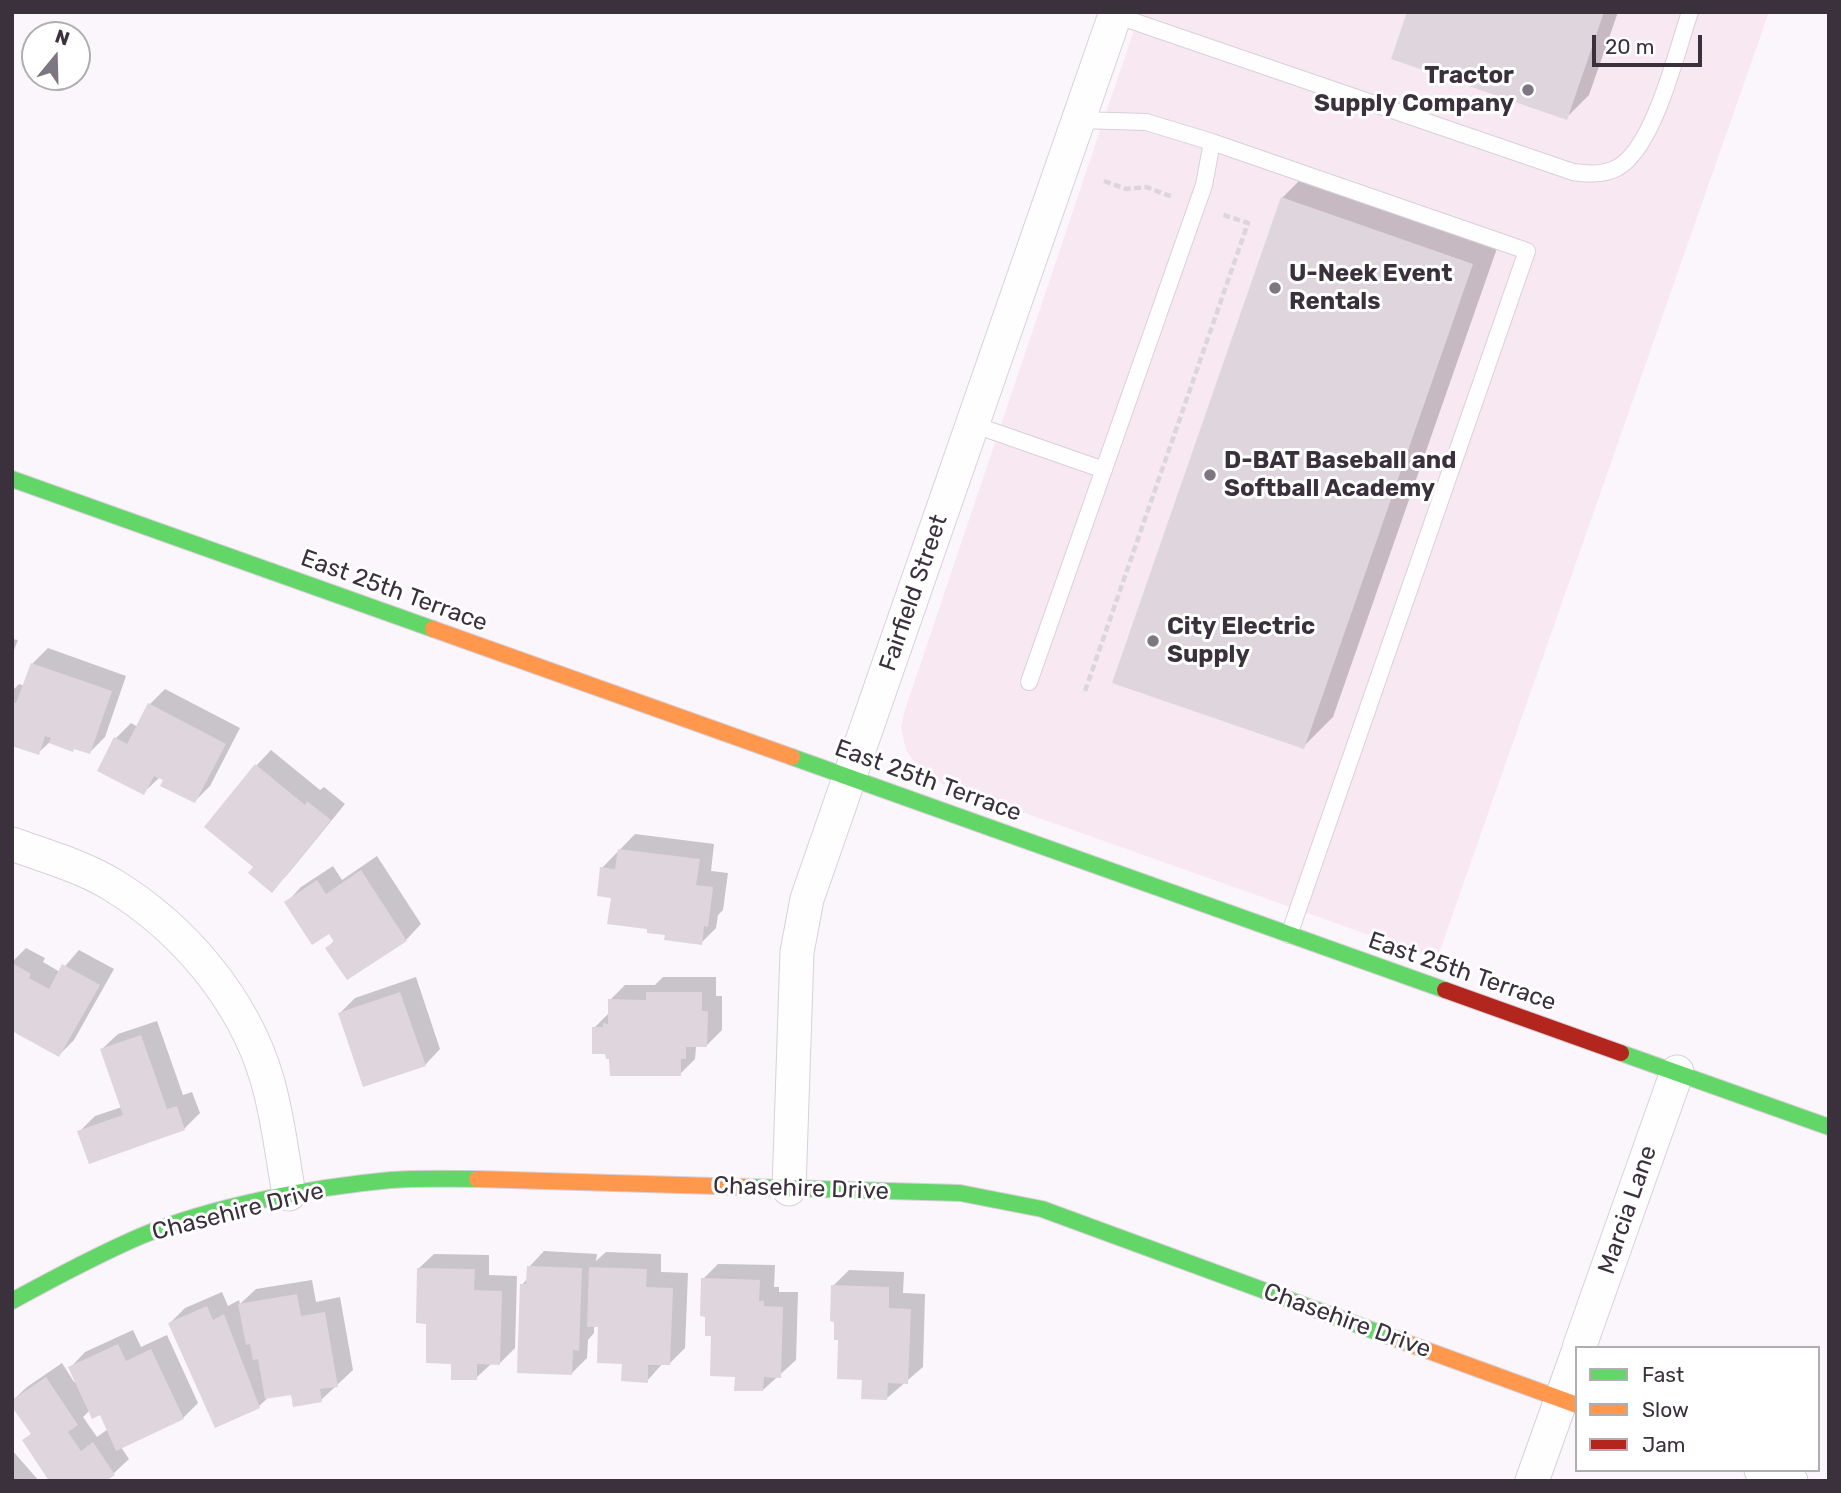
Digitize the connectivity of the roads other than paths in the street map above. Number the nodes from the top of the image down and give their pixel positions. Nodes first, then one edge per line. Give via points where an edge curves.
1 (1690, 12) edge
2 (1115, 13) edge
3 (1078, 120) junction
4 (1212, 142) junction
5 (972, 424) junction
6 (1104, 470) junction
7 (12, 478) edge
8 (1029, 682) dead end
9 (849, 777) junction
10 (12, 844) edge
11 (1289, 935) junction
12 (1677, 1072) junction
13 (1829, 1127) edge
14 (789, 1189) junction
15 (289, 1194) junction
16 (12, 1301) edge
17 (1580, 1346) edge
18 (1575, 1367) edge
19 (1569, 1402) edge
20 (1766, 1472) edge
21 (1532, 1481) edge
22 (1791, 1481) edge

1 - 2 lane via 1650,129 1635,153 1616,168 1595,174 1573,172
2 - 3 street, Fairfield Street
3 - 4 lane via 1146,122
3 - 5 street, Fairfield Street
4 - 6 lane via 1204,185
4 - 11 lane via 1527,251
5 - 6 lane
5 - 9 street, Fairfield Street
6 - 8 lane
7 - 9 street, East 25th Terrace
9 - 11 street, East 25th Terrace
9 - 14 street, Fairfield Street via 807,899 797,952
10 - 15 street via 108,883 145,906 186,943 215,978 245,1025 267,1079
11 - 12 street, East 25th Terrace
12 - 13 street, East 25th Terrace
12 - 17 street, Marcia Lane
14 - 15 street, Chasehire Drive via 491,1179 392,1180
14 - 19 street, Chasehire Drive via 960,1193 1042,1209
15 - 16 street, Chasehire Drive via 143,1235
18 - 19 street
19 - 21 street
20 - 22 street

